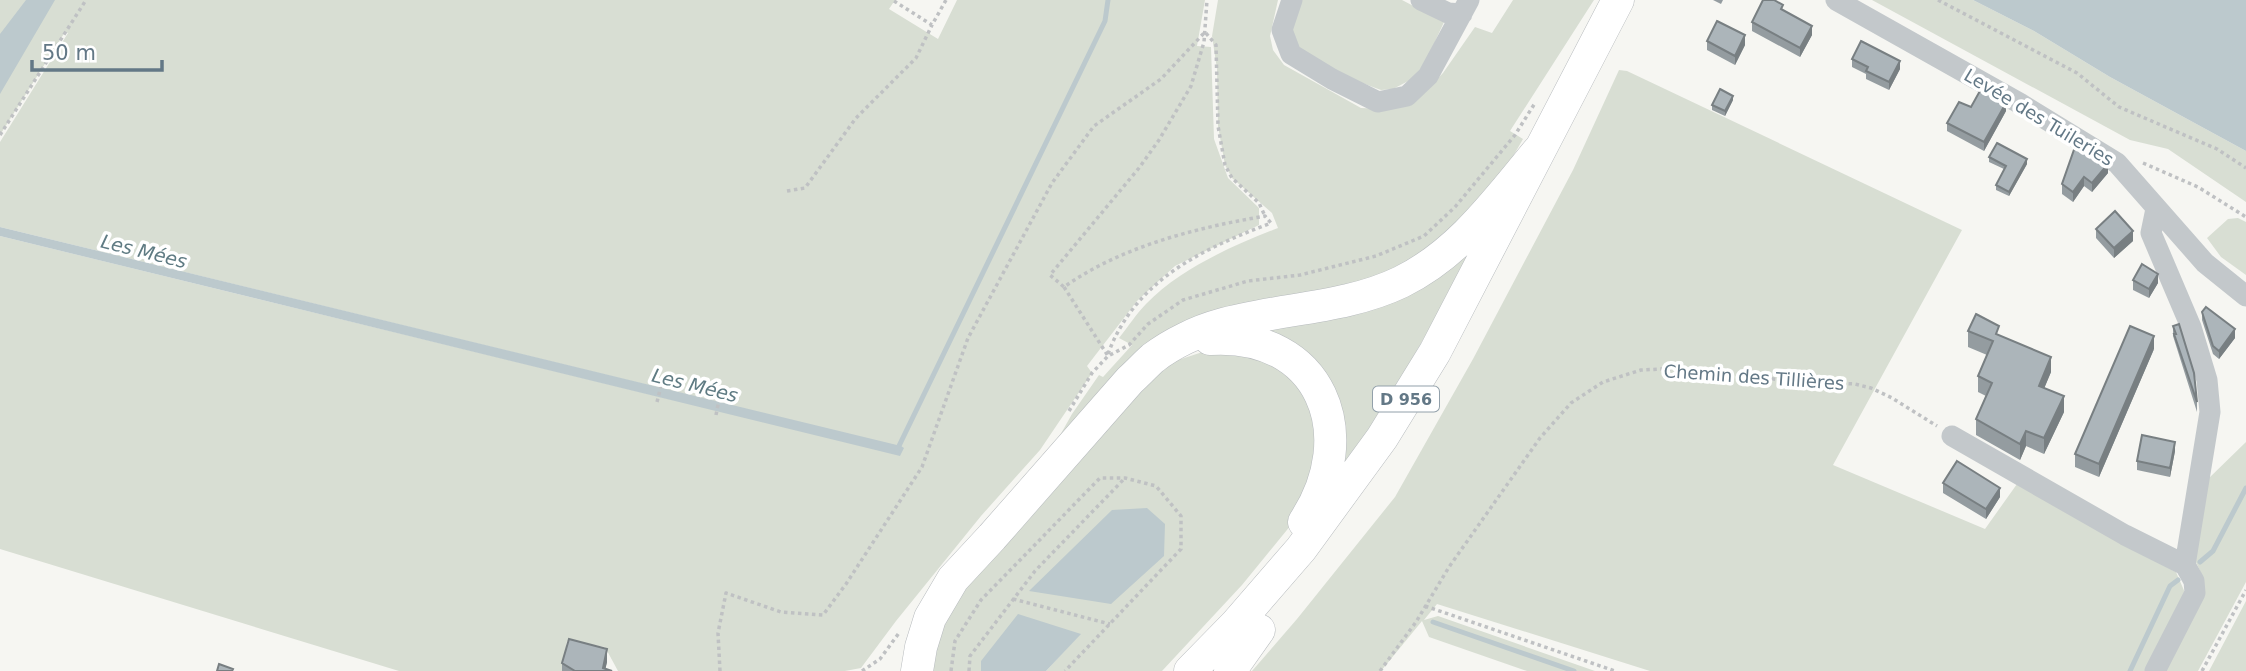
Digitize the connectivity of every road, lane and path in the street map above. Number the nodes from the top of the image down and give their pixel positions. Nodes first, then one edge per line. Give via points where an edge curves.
1 (86, 0) edge
2 (946, 0) edge
3 (1207, 0) edge
4 (1292, 0) edge
5 (1421, 0) edge
6 (1618, 0) edge
7 (1640, 0) edge
8 (1836, 0) edge
9 (1938, 0) edge
10 (894, 1) edge
11 (1465, 7) edge
12 (932, 25) junction
13 (1205, 32) junction
14 (1537, 100) dead end
15 (0, 135) edge
16 (1539, 150) junction
17 (2145, 164) dead end
18 (2246, 168) edge
19 (787, 191) dead end
20 (2156, 209) junction
21 (1265, 216) junction
22 (2246, 217) edge
23 (1064, 287) junction
24 (2246, 296) edge
25 (1184, 340) junction
26 (1108, 356) junction
27 (662, 382) dead end
28 (720, 395) dead end
29 (657, 402) dead end
30 (716, 415) dead end
31 (1952, 436) joint
32 (1125, 478) junction
33 (2185, 565) junction
34 (2246, 590) edge
35 (1013, 599) junction
36 (1425, 606) junction
37 (1110, 624) junction
38 (1247, 627) junction
39 (720, 671) edge
40 (917, 671) edge
41 (951, 671) edge
42 (969, 671) edge
43 (1065, 671) edge
44 (1190, 671) edge
45 (1219, 671) edge
46 (1230, 671) edge
47 (1380, 671) edge
48 (1615, 671) edge
49 (2155, 671) edge
50 (2202, 671) edge

1 - 15 path
2 - 12 path
3 - 13 path
4 - 11 street via 1282,30 1291,54 1378,102 1407,96 1428,76
5 - 11 street via 1448,13
6 - 16 highway, D 956
7 - 38 highway, D 956 via 1465,337 1413,426 1314,565
8 - 20 street, Levée des Tuileries via 2031,109 2117,163
9 - 18 path via 2077,72 2119,107 2217,149
10 - 12 path
12 - 19 path via 916,58 856,118 805,188
13 - 21 path via 1216,45 1218,126 1225,164
13 - 23 path via 1191,86 1159,140 1050,275
13 - 39 path via 1161,79 1094,125 1052,183 968,338 922,467 823,615 781,612 726,593 718,633
14 - 26 path via 1515,135 1455,207 1424,236 1376,256 1300,275 1248,281 1183,300 1148,324 1129,345
16 - 25 highway, D 956 via 1452,249 1399,283 1364,295 1218,326
16 - 38 highway, D 956 via 1435,352 1382,438
17 - 22 path via 2198,187
20 - 24 street, Levée des Tuileries via 2205,262
20 - 33 street via 2151,233 2191,327 2207,380 2210,412
21 - 23 path via 1163,239
21 - 26 path via 1271,223 1172,269 1128,315
23 - 26 path
25 - 38 highway, D 956 via 1242,339 1284,354 1316,386 1331,428 1328,470 1320,494
25 - 40 highway, D 956 via 1154,357 1130,380 953,579 930,618
27 - 29 path
28 - 30 path
31 - 33 street
31 - 36 path, Chemin des Tillières via 1892,398 1855,384 1687,369 1641,370 1621,376 1586,392 1558,416
32 - 35 path
32 - 37 path via 1156,486 1181,516 1181,550
32 - 41 path via 1100,478 981,600 955,641
33 - 49 street via 2194,581 2194,593
34 - 50 path
35 - 37 path
35 - 42 path via 970,656
36 - 47 path, Chemin des Tillières
36 - 48 path
37 - 43 path
38 - 44 highway, D 956
38 - 45 highway, D 956
38 - 46 highway, D 956

